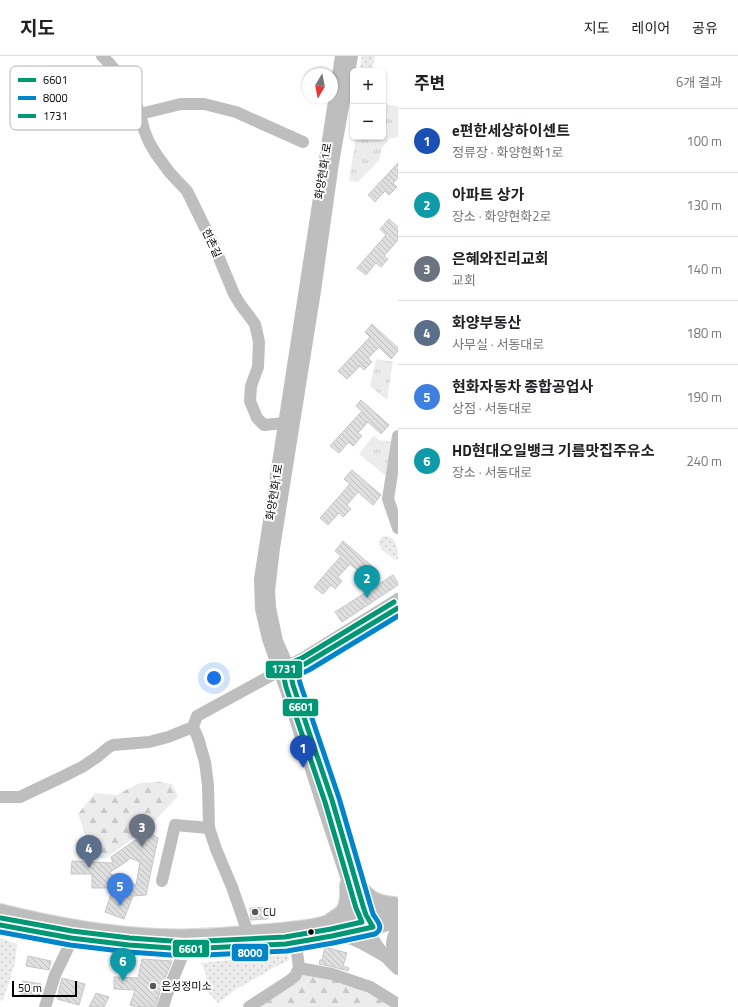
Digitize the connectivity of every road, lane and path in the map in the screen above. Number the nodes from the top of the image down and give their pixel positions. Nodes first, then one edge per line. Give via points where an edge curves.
1 (102, 56) edge
2 (341, 56) edge
3 (352, 56) edge
4 (112, 66) edge
5 (142, 114) edge
6 (142, 122) edge
7 (303, 142) dead end
8 (284, 423) junction
9 (398, 436) edge
10 (398, 528) edge
11 (398, 600) edge
12 (398, 608) edge
13 (284, 671) junction
14 (193, 727) junction
15 (0, 797) edge
16 (209, 828) junction
17 (162, 881) dead end
18 (353, 885) junction
19 (398, 905) edge
20 (0, 912) edge
21 (398, 919) edge
22 (366, 922) junction
23 (0, 925) edge
24 (398, 927) edge
25 (330, 929) junction
26 (247, 934) junction
27 (71, 938) junction
28 (297, 948) junction
29 (185, 949) junction
30 (395, 964) edge
31 (299, 968) junction
32 (398, 1004) edge
33 (45, 1007) edge
34 (163, 1007) edge
35 (249, 1007) edge

1 - 4 street, 한촌길
2 - 8 street, 화양현화1로
3 - 13 street, 화양현화1로 via 333,164 268,591
5 - 7 street via 181,104 204,104 236,112
6 - 8 street, 한촌길 via 156,154 187,191 234,294 256,324 259,342 258,367 251,386 250,400 257,418 264,425
8 - 13 street, 화양현화1로 via 260,579 261,609 268,639
9 - 10 street via 388,499
11 - 13 street
12 - 13 street via 305,664
13 - 14 street via 196,716
13 - 18 street, 화양현화1로 via 286,690
14 - 15 street via 149,742 113,745 82,767 20,797
14 - 16 street via 205,762
16 - 17 street via 175,825
16 - 26 street
18 - 19 main road via 375,901
18 - 22 street, 화양현화1로
18 - 25 main road via 346,908
19 - 22 main road
20 - 26 main road via 54,925 120,934 185,937
21 - 22 main road
22 - 25 main road
22 - 30 street, 화양현화1로
23 - 27 main road
24 - 30 street via 392,940
25 - 26 main road via 308,927
25 - 28 main road
25 - 30 street
27 - 29 main road via 122,945
27 - 33 street
28 - 29 main road via 278,945
28 - 31 street
29 - 34 street
31 - 32 street via 332,974 370,987
31 - 35 street via 289,982

